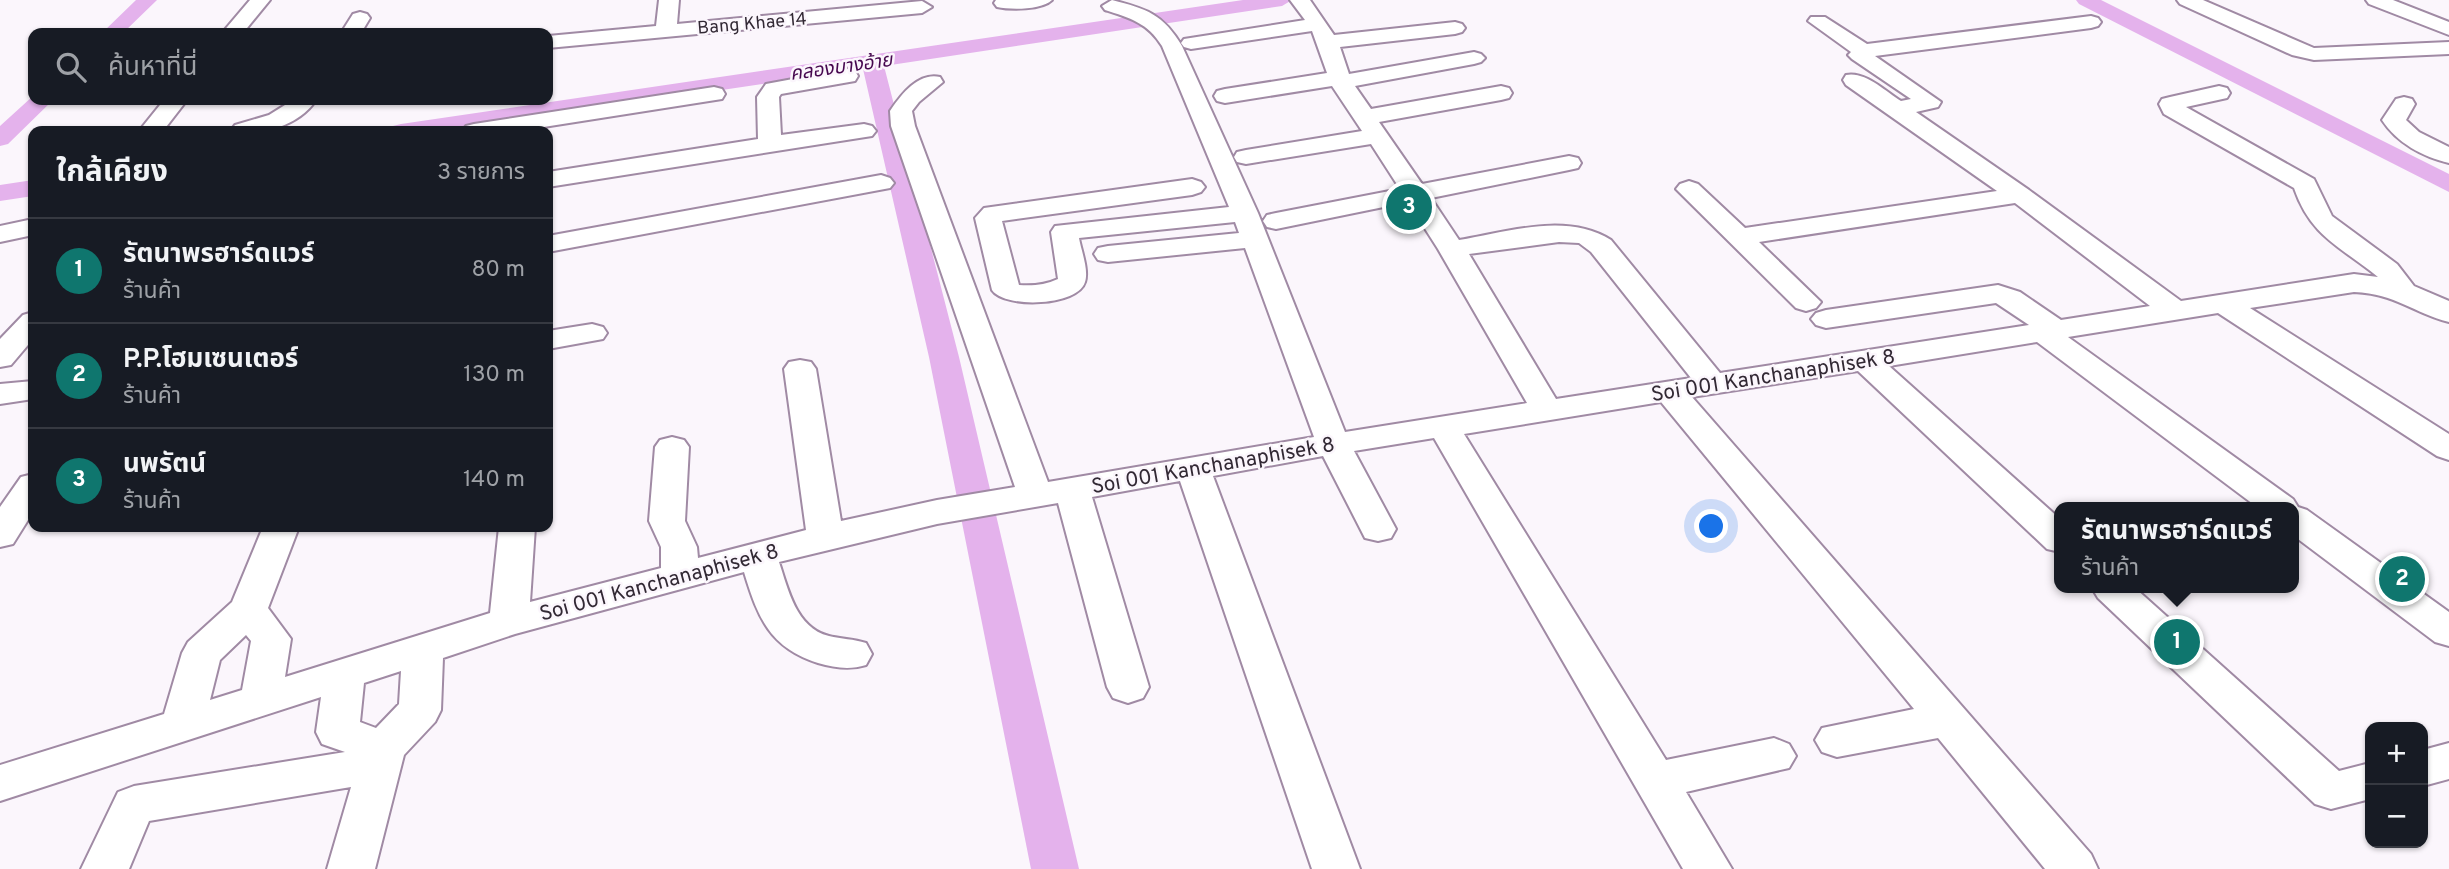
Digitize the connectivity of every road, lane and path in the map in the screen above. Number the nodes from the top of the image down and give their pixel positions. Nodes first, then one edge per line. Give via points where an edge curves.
1 (260, 0) edge
2 (669, 0) edge
3 (1042, 0) edge
4 (2188, 0) edge
5 (2376, 0) edge
6 (1301, 1) edge
7 (1107, 2) edge
8 (1004, 3) dead end
9 (922, 7) dead end
10 (1818, 21) dead end
11 (2091, 22) dead end
12 (236, 28) edge
13 (1455, 28) dead end
14 (2449, 29) edge
15 (666, 31) junction
16 (1323, 33) junction
17 (607, 37) junction
18 (1964, 38) junction
19 (553, 42) edge
20 (1191, 43) dead end
21 (2449, 48) edge
22 (1863, 51) junction
23 (1993, 53) dead end
24 (1474, 58) dead end
25 (553, 59) edge
26 (847, 76) dead end
27 (1340, 80) junction
28 (1854, 80) dead end
29 (932, 82) dead end
30 (1501, 93) dead end
31 (2219, 93) dead end
32 (714, 94) dead end
33 (1225, 96) dead end
34 (2404, 104) dead end
35 (172, 105) edge
36 (301, 105) edge
37 (1897, 109) junction
38 (155, 126) edge
39 (256, 126) edge
40 (506, 126) edge
41 (1370, 127) junction
42 (864, 131) dead end
43 (770, 144) junction
44 (2449, 156) edge
45 (1246, 157) dead end
46 (1569, 163) dead end
47 (553, 179) edge
48 (880, 183) dead end
49 (1192, 187) dead end
50 (1689, 189) dead end
51 (1414, 194) junction
52 (2020, 195) junction
53 (1057, 206) junction
54 (1245, 213) junction
55 (1276, 221) dead end
56 (28, 228) edge
57 (1064, 232) junction
58 (0, 233) edge
59 (1739, 237) junction
60 (1255, 239) junction
61 (553, 243) edge
62 (1452, 250) junction
63 (1108, 254) dead end
64 (2403, 291) junction
65 (2223, 304) junction
66 (2175, 311) junction
67 (2449, 313) edge
68 (28, 327) edge
69 (2048, 331) junction
70 (592, 333) dead end
71 (553, 339) edge
72 (0, 358) edge
73 (1866, 361) junction
74 (800, 369) dead end
75 (1713, 385) junction
76 (28, 391) edge
77 (1670, 392) junction
78 (0, 394) edge
79 (1547, 410) junction
80 (1444, 426) junction
81 (1334, 444) junction
82 (672, 447) dead end
83 (2449, 449) edge
84 (1193, 469) junction
85 (1072, 489) junction
86 (28, 493) edge
87 (1035, 495) junction
88 (2273, 502) edge
89 (1378, 529) dead end
90 (279, 532) edge
91 (517, 532) edge
92 (2303, 533) edge
93 (2054, 534) edge
94 (0, 535) edge
95 (825, 537) junction
96 (758, 555) junction
97 (680, 577) junction
98 (2116, 593) edge
99 (248, 610) junction
100 (509, 622) junction
101 (2449, 632) edge
102 (423, 649) junction
103 (852, 654) dead end
104 (345, 674) junction
105 (1128, 687) dead end
106 (261, 700) junction
107 (1947, 720) junction
108 (183, 723) junction
109 (1837, 740) dead end
110 (382, 756) junction
111 (1773, 756) dead end
112 (2449, 761) edge
113 (2428, 767) edge
114 (1654, 779) junction
115 (2365, 782) edge
116 (0, 783) edge
117 (105, 869) edge
118 (351, 869) edge
119 (1336, 869) edge
120 (1708, 869) edge
121 (2074, 869) edge

1 - 12 street
2 - 15 street, Bang Khae 14
3 - 8 street
4 - 21 street via 2314,54
5 - 14 street
6 - 16 street
7 - 54 street via 1153,20 1172,46
9 - 15 street, Bang Khae 14
10 - 22 street
11 - 18 street
13 - 16 street
15 - 17 street, Bang Khae 14
16 - 20 street
16 - 27 street
17 - 19 street, Bang Khae 14
17 - 25 street via 596,51
18 - 22 street
18 - 23 street
22 - 37 street via 1859,55 1930,102
24 - 27 street
26 - 43 street via 774,89 768,97
27 - 33 street
27 - 41 street
28 - 37 street
29 - 87 street via 901,111 903,126
30 - 41 street
31 - 64 street via 2170,104 2305,184 2323,222 2387,270
32 - 40 street
34 - 44 street via 2394,120 2398,127
35 - 38 street
36 - 39 street via 287,116
37 - 52 street
41 - 45 street
41 - 51 street
42 - 43 street
43 - 47 street
46 - 51 street
48 - 61 street
49 - 53 street
50 - 59 street
51 - 55 street
51 - 62 street
52 - 59 street
52 - 66 street
53 - 57 street
53 - 57 street via 1000,212 988,218 1006,290 1023,294 1070,284
54 - 57 street
54 - 60 street
56 - 58 street
59 - 69 street via 1816,310 1998,294 2010,298
60 - 63 street
60 - 81 street
62 - 75 street via 1551,235 1587,237 1601,246
62 - 79 street
64 - 65 street, Soi 001 Kanchanaphisek 8 via 2354,283
64 - 67 street, Soi 001 Kanchanaphisek 8
65 - 66 street, Soi 001 Kanchanaphisek 8
65 - 83 street
66 - 69 street, Soi 001 Kanchanaphisek 8
68 - 72 street
69 - 73 street, Soi 001 Kanchanaphisek 8
69 - 88 street
70 - 71 street
73 - 75 street, Soi 001 Kanchanaphisek 8
73 - 93 street
74 - 95 street
75 - 77 street, Soi 001 Kanchanaphisek 8
76 - 78 street
77 - 79 street, Soi 001 Kanchanaphisek 8
77 - 107 street
79 - 80 street, Soi 001 Kanchanaphisek 8
80 - 81 street, Soi 001 Kanchanaphisek 8
80 - 114 street
81 - 84 street, Soi 001 Kanchanaphisek 8
81 - 89 street
82 - 97 street via 667,522 679,547
84 - 85 street, Soi 001 Kanchanaphisek 8
84 - 119 street
85 - 87 street, Soi 001 Kanchanaphisek 8
85 - 105 street
86 - 94 street
87 - 95 street, Soi 001 Kanchanaphisek 8
90 - 99 street
91 - 100 street
92 - 101 street
95 - 96 street, Soi 001 Kanchanaphisek 8
96 - 97 street, Soi 001 Kanchanaphisek 8
96 - 103 street via 774,610 785,626 801,642 831,653
97 - 100 street, Soi 001 Kanchanaphisek 8
98 - 115 street via 2331,791
99 - 106 street via 271,639
99 - 108 street via 202,653
100 - 102 street, Soi 001 Kanchanaphisek 8
102 - 104 street, Soi 001 Kanchanaphisek 8
102 - 110 street via 420,710
104 - 106 street, Soi 001 Kanchanaphisek 8
104 - 110 street via 337,732
106 - 108 street, Soi 001 Kanchanaphisek 8
107 - 109 street
107 - 121 street
108 - 116 street, Soi 001 Kanchanaphisek 8
110 - 117 street via 134,805
110 - 118 street
111 - 114 street
112 - 113 street
114 - 120 street

